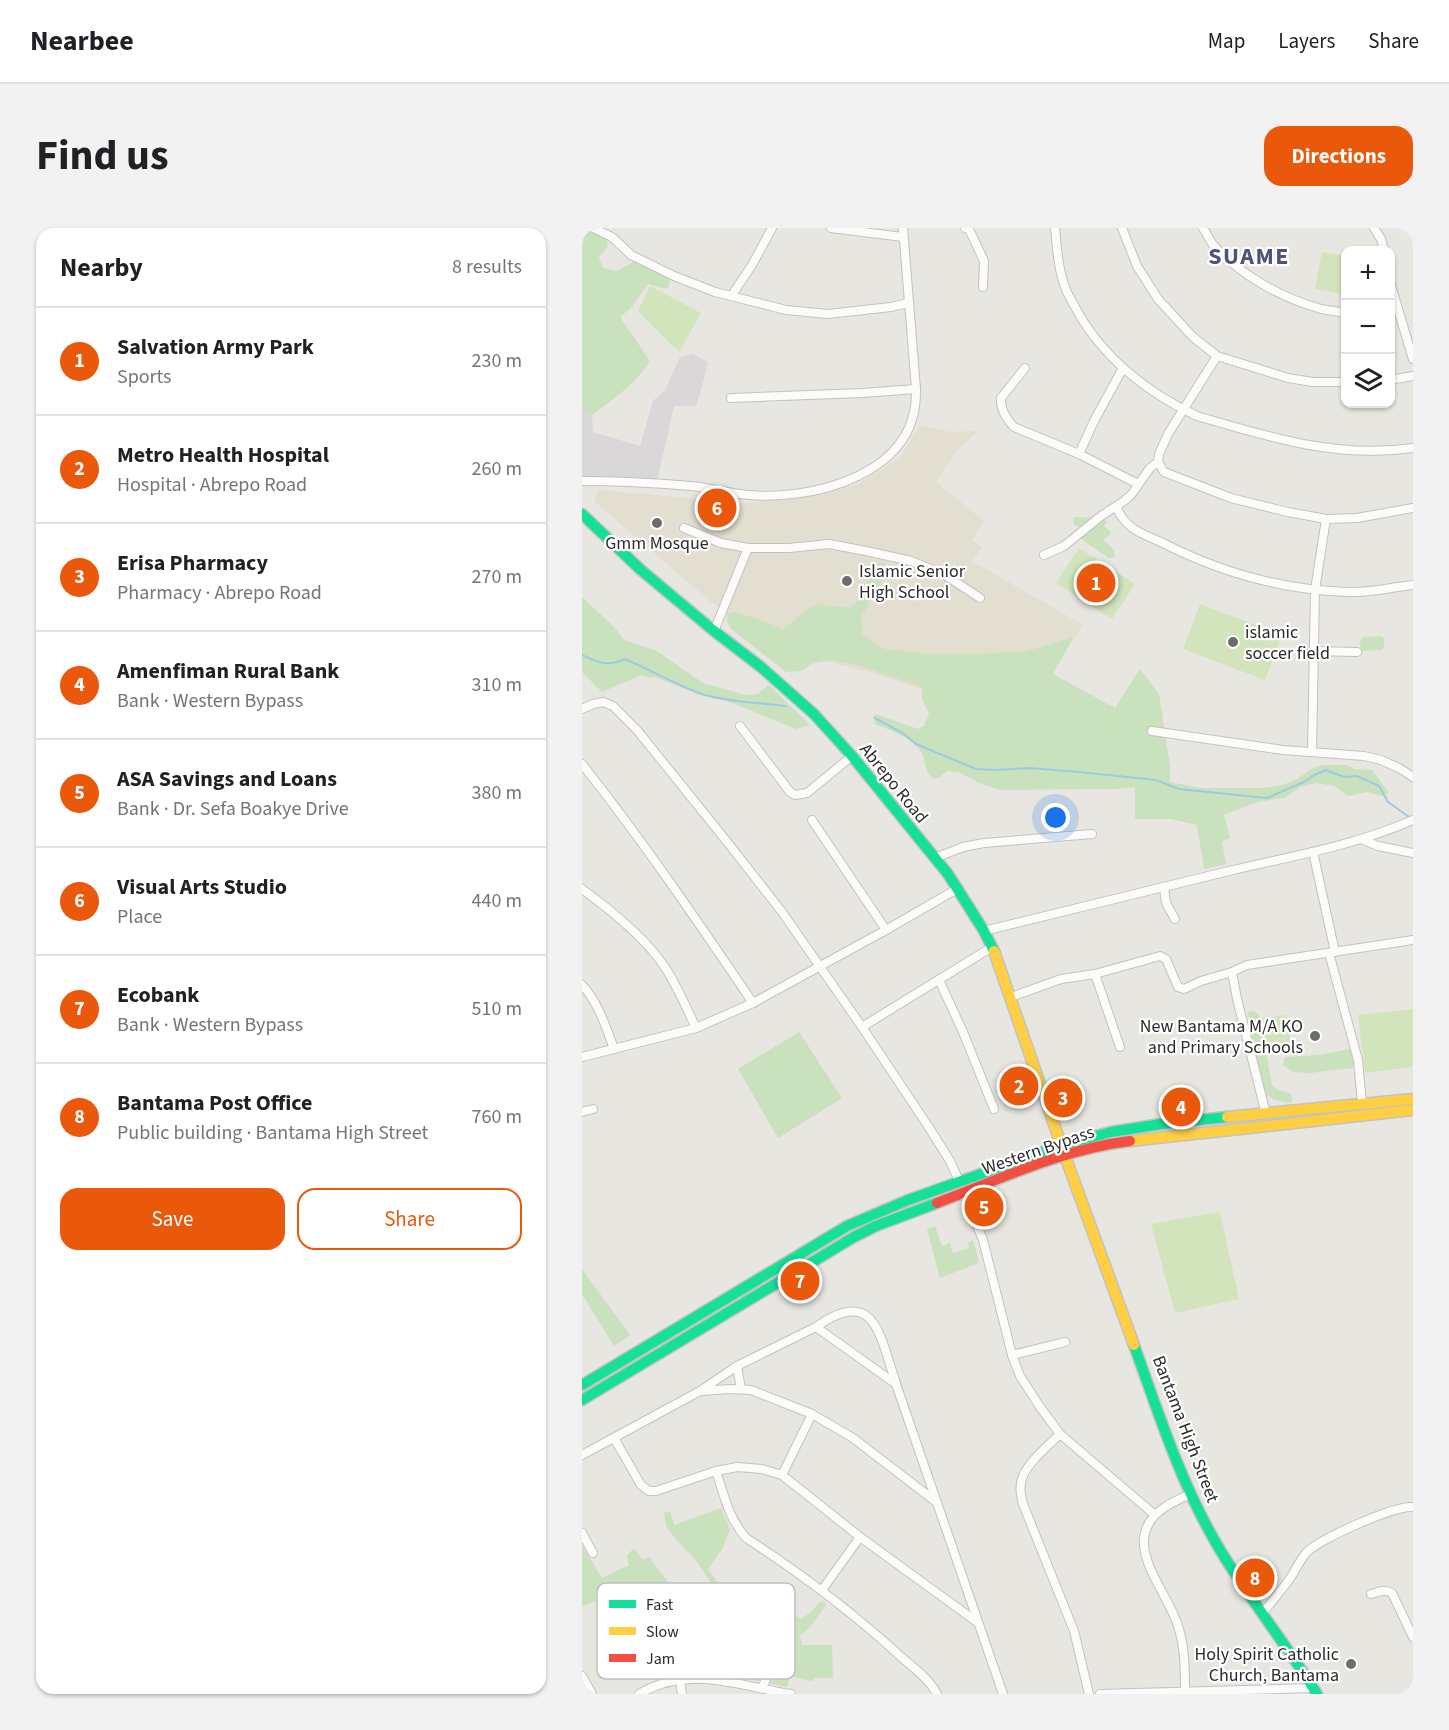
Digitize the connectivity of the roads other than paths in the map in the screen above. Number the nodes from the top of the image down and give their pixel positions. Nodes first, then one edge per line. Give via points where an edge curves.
1 (593, 228) edge
2 (772, 228) edge
3 (831, 228) edge
4 (965, 228) edge
5 (1055, 228) edge
6 (1122, 228) edge
7 (1203, 228) edge
8 (1374, 228) edge
9 (903, 232) edge
10 (1382, 246) edge
11 (983, 287) dead end
12 (732, 295) junction
13 (908, 303) junction
14 (1395, 310) edge
15 (1341, 312) edge
16 (1217, 356) junction
17 (1413, 359) edge
18 (1025, 368) dead end
19 (1123, 368) junction
20 (1413, 376) edge
21 (1395, 379) edge
22 (1341, 382) edge
23 (916, 389) junction
24 (731, 398) dead end
25 (1184, 410) junction
26 (1413, 448) edge
27 (1079, 454) junction
28 (1158, 462) junction
29 (582, 481) edge
30 (1138, 484) junction
31 (1116, 507) junction
32 (1413, 508) edge
33 (582, 514) edge
34 (1326, 519) junction
35 (684, 528) dead end
36 (748, 548) junction
37 (1044, 555) dead end
38 (1413, 585) edge
39 (1315, 590) junction
40 (980, 598) dead end
41 (714, 631) junction
42 (1312, 651) junction
43 (1357, 652) dead end
44 (582, 709) edge
45 (740, 726) dead end
46 (1152, 730) dead end
47 (1312, 752) junction
48 (852, 756) junction
49 (582, 764) edge
50 (1413, 777) edge
51 (812, 820) dead end
52 (1413, 820) edge
53 (1092, 834) dead end
54 (1361, 839) junction
55 (1313, 852) junction
56 (1413, 853) edge
57 (935, 858) junction
58 (1164, 888) junction
59 (582, 889) edge
60 (957, 889) junction
61 (1175, 919) dead end
62 (886, 930) junction
63 (984, 931) junction
64 (1413, 940) edge
65 (992, 947) junction
66 (1332, 952) junction
67 (819, 967) junction
68 (1232, 972) junction
69 (1095, 974) junction
70 (939, 981) junction
71 (582, 985) edge
72 (1011, 998) junction
73 (753, 1003) junction
74 (696, 1028) junction
75 (862, 1028) junction
76 (1120, 1047) dead end
77 (614, 1049) junction
78 (582, 1057) edge
79 (1413, 1099) edge
80 (1362, 1104) junction
81 (593, 1109) dead end
82 (994, 1109) dead end
83 (1413, 1110) edge
84 (582, 1112) edge
85 (1266, 1114) junction
86 (1063, 1150) junction
87 (959, 1181) junction
88 (964, 1194) junction
89 (838, 1231) junction
90 (846, 1242) junction
91 (816, 1327) junction
92 (1065, 1342) dead end
93 (1012, 1355) junction
94 (737, 1366) junction
95 (896, 1384) junction
96 (582, 1385) edge
97 (741, 1389) junction
98 (700, 1391) junction
99 (582, 1400) edge
100 (812, 1414) junction
101 (1060, 1434) junction
102 (614, 1438) junction
103 (582, 1455) edge
104 (716, 1471) junction
105 (782, 1474) junction
106 (1190, 1494) junction
107 (936, 1502) junction
108 (1413, 1507) edge
109 (1155, 1515) junction
110 (582, 1533) edge
111 (860, 1537) junction
112 (593, 1553) dead end
113 (822, 1590) junction
114 (1371, 1594) dead end
115 (1262, 1614) junction
116 (978, 1623) junction
117 (1413, 1638) edge
118 (582, 1677) edge
119 (687, 1679) edge
120 (712, 1679) edge
121 (766, 1679) edge
122 (680, 1680) junction
123 (762, 1688) junction
124 (1185, 1691) junction
125 (1315, 1691) edge
126 (775, 1693) edge
127 (592, 1694) edge
128 (639, 1694) edge
129 (682, 1694) edge
130 (791, 1694) edge
131 (937, 1694) edge
132 (1004, 1694) edge
133 (1089, 1694) edge
134 (1100, 1694) edge

1 - 12 street via 612,237 631,255 674,276
2 - 12 street
3 - 9 street
4 - 11 street via 984,261
5 - 19 street via 1065,289 1085,325
6 - 16 street via 1137,266 1158,299 1193,337
7 - 15 street via 1214,246 1238,269 1319,309
8 - 10 street
9 - 13 street
12 - 13 street via 786,310 828,314
13 - 23 street
14 - 17 street
16 - 22 street via 1288,378
16 - 25 street
18 - 27 street via 1001,398 1008,421
19 - 25 street
19 - 27 street
20 - 21 street
23 - 24 street
23 - 29 street via 913,417 896,448 862,474 815,491 750,495 694,487
25 - 26 street via 1282,441 1333,450
25 - 28 street via 1168,434
27 - 30 street
28 - 30 street
28 - 34 street via 1164,472 1231,498
30 - 31 street
31 - 37 street via 1064,546
31 - 39 street via 1132,528 1174,549 1263,580
32 - 34 street
33 - 41 main road, Abrepo Road
34 - 39 street
35 - 36 street via 721,543
36 - 40 street via 829,544 866,551 945,574
36 - 41 street
38 - 39 street via 1353,592
39 - 42 street
41 - 48 main road, Abrepo Road via 786,688
42 - 43 street
42 - 47 street
44 - 67 street via 603,702 613,706 637,730 782,912
45 - 48 street via 795,795 807,794
46 - 47 street
47 - 50 street via 1381,760
48 - 57 main road, Abrepo Road
49 - 73 street
51 - 62 street
52 - 54 street
53 - 57 street via 984,843
54 - 55 street
54 - 56 street
55 - 58 street
55 - 66 street
57 - 60 main road, Abrepo Road
58 - 61 street via 1166,903
58 - 63 street
59 - 74 street via 601,902 663,963
60 - 62 street
60 - 63 main road, Abrepo Road
62 - 67 street
63 - 65 main road, Abrepo Road
64 - 66 street
65 - 70 street
65 - 72 main road, Abrepo Road
66 - 68 street via 1246,965
66 - 80 street via 1358,1060
67 - 73 street
67 - 75 street
68 - 69 street via 1184,989 1178,987 1166,959 1160,956
68 - 85 street
69 - 72 street via 1061,978
69 - 76 street
70 - 75 street
70 - 82 street
71 - 77 street via 604,1021
72 - 86 main road, Abrepo Road
73 - 74 street
74 - 77 street
75 - 87 street via 928,1126
77 - 78 street
79 - 80 main road, Western Bypass
80 - 85 main road, Western Bypass
81 - 84 street
83 - 86 main road, Western Bypass
85 - 86 main road, Western Bypass via 1131,1129 1089,1137
86 - 87 main road, Western Bypass
86 - 88 main road, Western Bypass
86 - 106 main road, Bantama High Street
87 - 89 main road, Western Bypass
88 - 90 main road, Western Bypass via 876,1226
88 - 93 street via 983,1240
89 - 90 main road
89 - 96 main road, Western Bypass
90 - 99 main road, Western Bypass
91 - 94 street
91 - 95 street
91 - 95 street via 844,1311 864,1313 878,1328
92 - 93 street
93 - 101 street via 1020,1376
94 - 97 street
94 - 98 street
95 - 107 street
97 - 98 street
97 - 100 street
98 - 102 street
100 - 105 street
100 - 107 street via 853,1438
101 - 109 street
101 - 133 street via 1029,1467 1020,1491 1074,1631
102 - 103 street
102 - 104 street via 641,1485 649,1491
104 - 105 street via 749,1467
104 - 113 street via 732,1518 746,1538
105 - 111 street
106 - 109 street
106 - 115 main road, Bantama High Street via 1215,1542
107 - 116 street
108 - 115 street via 1351,1527 1316,1545
109 - 124 street via 1143,1535 1143,1546 1179,1627
110 - 112 street
111 - 113 street
111 - 116 street
113 - 131 street via 874,1632
114 - 117 street via 1392,1593
115 - 125 main road, Bantama High Street
116 - 132 street
118 - 127 street
119 - 122 street
120 - 123 street
121 - 123 street
122 - 128 street
122 - 129 street
123 - 126 street
124 - 125 street
124 - 134 street
126 - 130 street

